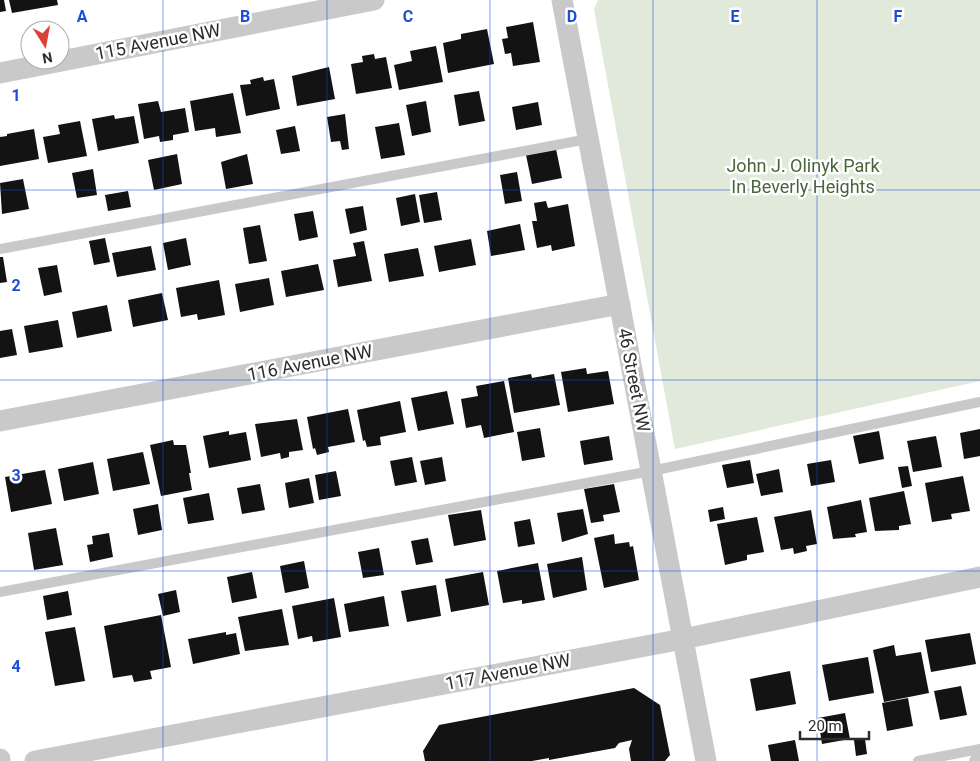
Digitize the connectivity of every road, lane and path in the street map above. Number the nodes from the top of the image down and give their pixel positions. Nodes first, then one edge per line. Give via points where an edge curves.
1 (374, 0) edge
2 (562, 0) edge
3 (0, 73) edge
4 (588, 139) junction
5 (0, 249) edge
6 (620, 304) junction
7 (980, 402) edge
8 (0, 421) edge
9 (651, 471) junction
10 (980, 577) edge
11 (0, 592) edge
12 (683, 639) junction
13 (980, 750) edge
14 (35, 761) edge
15 (706, 761) edge
16 (918, 761) edge
17 (974, 761) edge

1 - 3 street, 115 Avenue NW
2 - 4 street, 46 Street NW
4 - 5 lane
4 - 6 street, 46 Street NW
6 - 8 street, 116 Avenue NW
6 - 9 street, 46 Street NW
7 - 9 lane
9 - 11 lane
9 - 12 street, 46 Street NW
10 - 12 street, 117 Avenue NW
12 - 14 street, 117 Avenue NW
12 - 15 street, 46 Street NW
13 - 16 lane
13 - 17 lane

